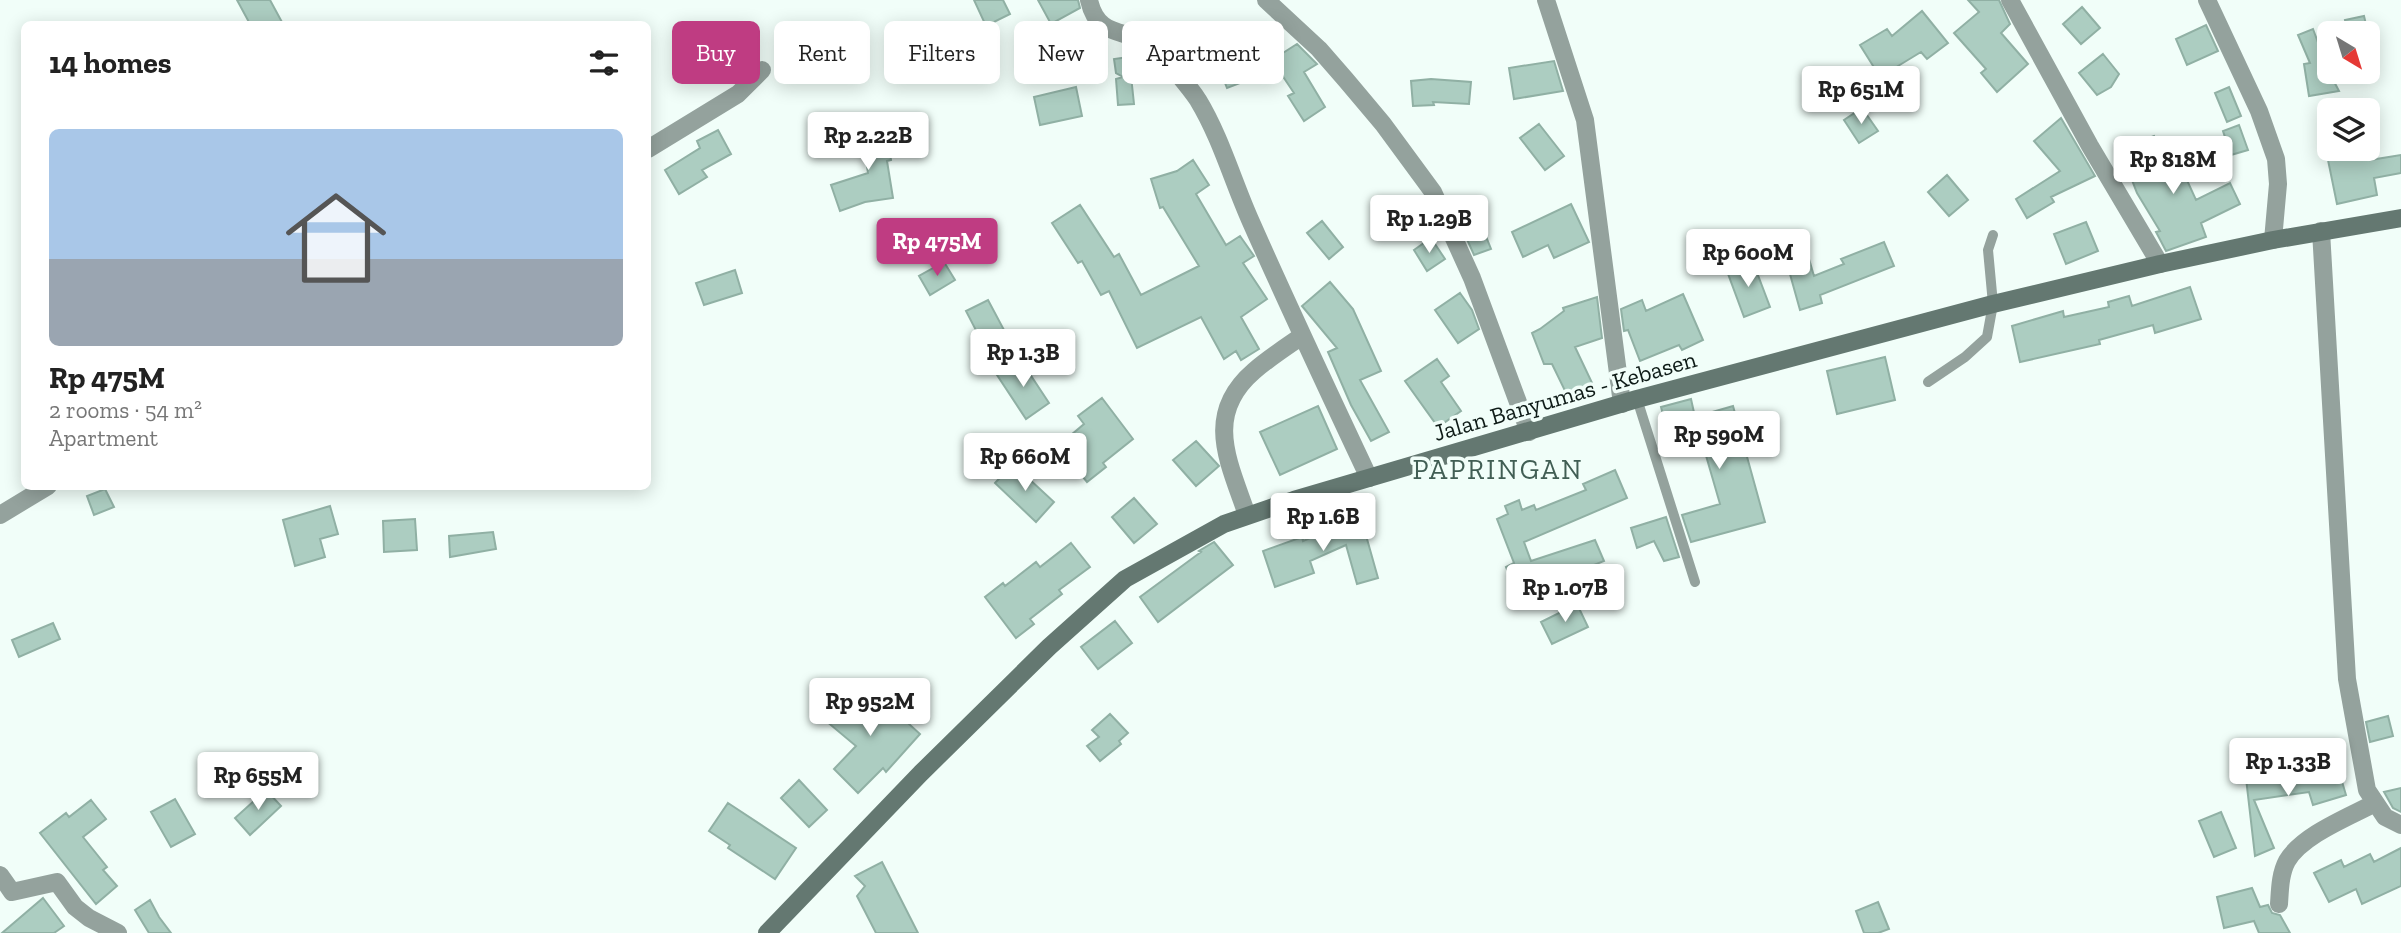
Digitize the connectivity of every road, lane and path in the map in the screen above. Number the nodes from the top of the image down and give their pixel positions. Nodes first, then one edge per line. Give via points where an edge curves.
1 (1089, 0) edge
2 (1266, 0) edge
3 (1546, 0) edge
4 (2010, 0) edge
5 (2207, 0) edge
6 (762, 70) dead end
7 (651, 147) edge
8 (2401, 218) edge
9 (2321, 231) junction
10 (1993, 235) dead end
11 (2273, 240) junction
12 (2160, 264) junction
13 (1993, 304) junction
14 (1302, 336) junction
15 (1928, 382) dead end
16 (1630, 402) junction
17 (1529, 432) junction
18 (1369, 478) junction
19 (41, 490) edge
20 (0, 515) edge
21 (1247, 515) junction
22 (1695, 582) dead end
23 (2375, 803) junction
24 (2401, 825) edge
25 (0, 875) edge
26 (2279, 904) dead end
27 (118, 933) edge
28 (767, 933) edge

1 - 14 street via 1098,22 1153,46 1197,99
2 - 17 street via 1346,80 1433,192 1472,278
3 - 16 street via 1585,120
4 - 12 street
5 - 11 street via 2259,111 2276,159
6 - 7 street via 738,94
8 - 9 main road, Jalan Banyumas - Kebasen
9 - 11 main road, Jalan Banyumas - Kebasen
9 - 23 street via 2347,679 2367,790
10 - 13 lane via 1988,250
11 - 12 main road, Jalan Banyumas - Kebasen
12 - 13 main road, Jalan Banyumas - Kebasen
13 - 15 lane via 1987,337
13 - 16 main road, Jalan Banyumas - Kebasen
14 - 18 street
14 - 21 street via 1253,372 1225,410 1225,445
16 - 17 main road, Jalan Banyumas - Kebasen
16 - 22 lane
17 - 18 main road, Jalan Banyumas - Kebasen
18 - 21 main road, Jalan Banyumas - Kebasen
19 - 20 street
21 - 28 main road, Jalan Banyumas - Kebasen via 1125,579 921,773
23 - 24 street via 2385,817
23 - 26 street via 2296,849 2286,862
25 - 27 street via 12,892 57,882 75,907

